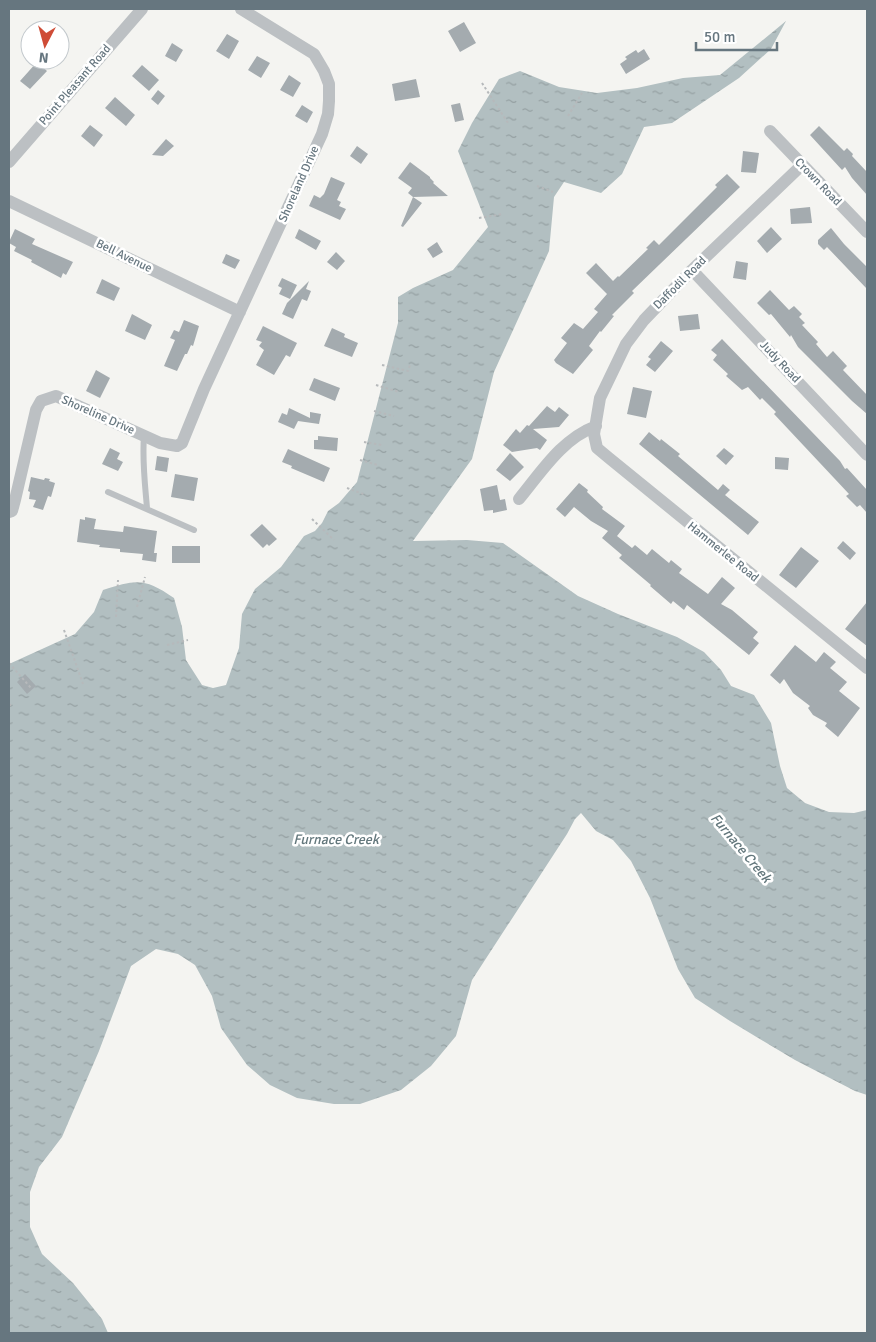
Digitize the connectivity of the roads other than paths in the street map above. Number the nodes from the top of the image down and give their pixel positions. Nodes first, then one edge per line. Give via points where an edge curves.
1 (142, 9) edge
2 (241, 9) edge
3 (770, 131) dead end
4 (9, 162) edge
5 (802, 165) junction
6 (9, 201) edge
7 (867, 232) edge
8 (692, 270) junction
9 (240, 312) junction
10 (204, 389) joint
11 (596, 426) junction
12 (144, 436) junction
13 (867, 454) edge
14 (108, 492) dead end
15 (519, 499) dead end
16 (147, 508) junction
17 (9, 512) edge
18 (194, 530) dead end
19 (867, 668) edge

1 - 4 street, Point Pleasant Road
2 - 9 street, Shoreland Drive via 314,54 329,84 329,101 322,134
3 - 5 street, Crown Road
5 - 7 street, Crown Road
5 - 8 street, Daffodil Road
6 - 9 street, Bell Avenue
8 - 11 street, Daffodil Road via 644,320 626,344 600,398
8 - 13 street, Judy Road
9 - 10 street, Shoreland Drive
10 - 12 street, Shoreline Drive via 182,443 178,446 160,443
11 - 15 street via 582,431 566,443
11 - 19 street, Hammerlee Road via 597,448
12 - 16 lane via 142,456
12 - 17 street, Shoreline Drive via 56,396 41,401 36,410 12,511
14 - 16 lane
16 - 18 lane

